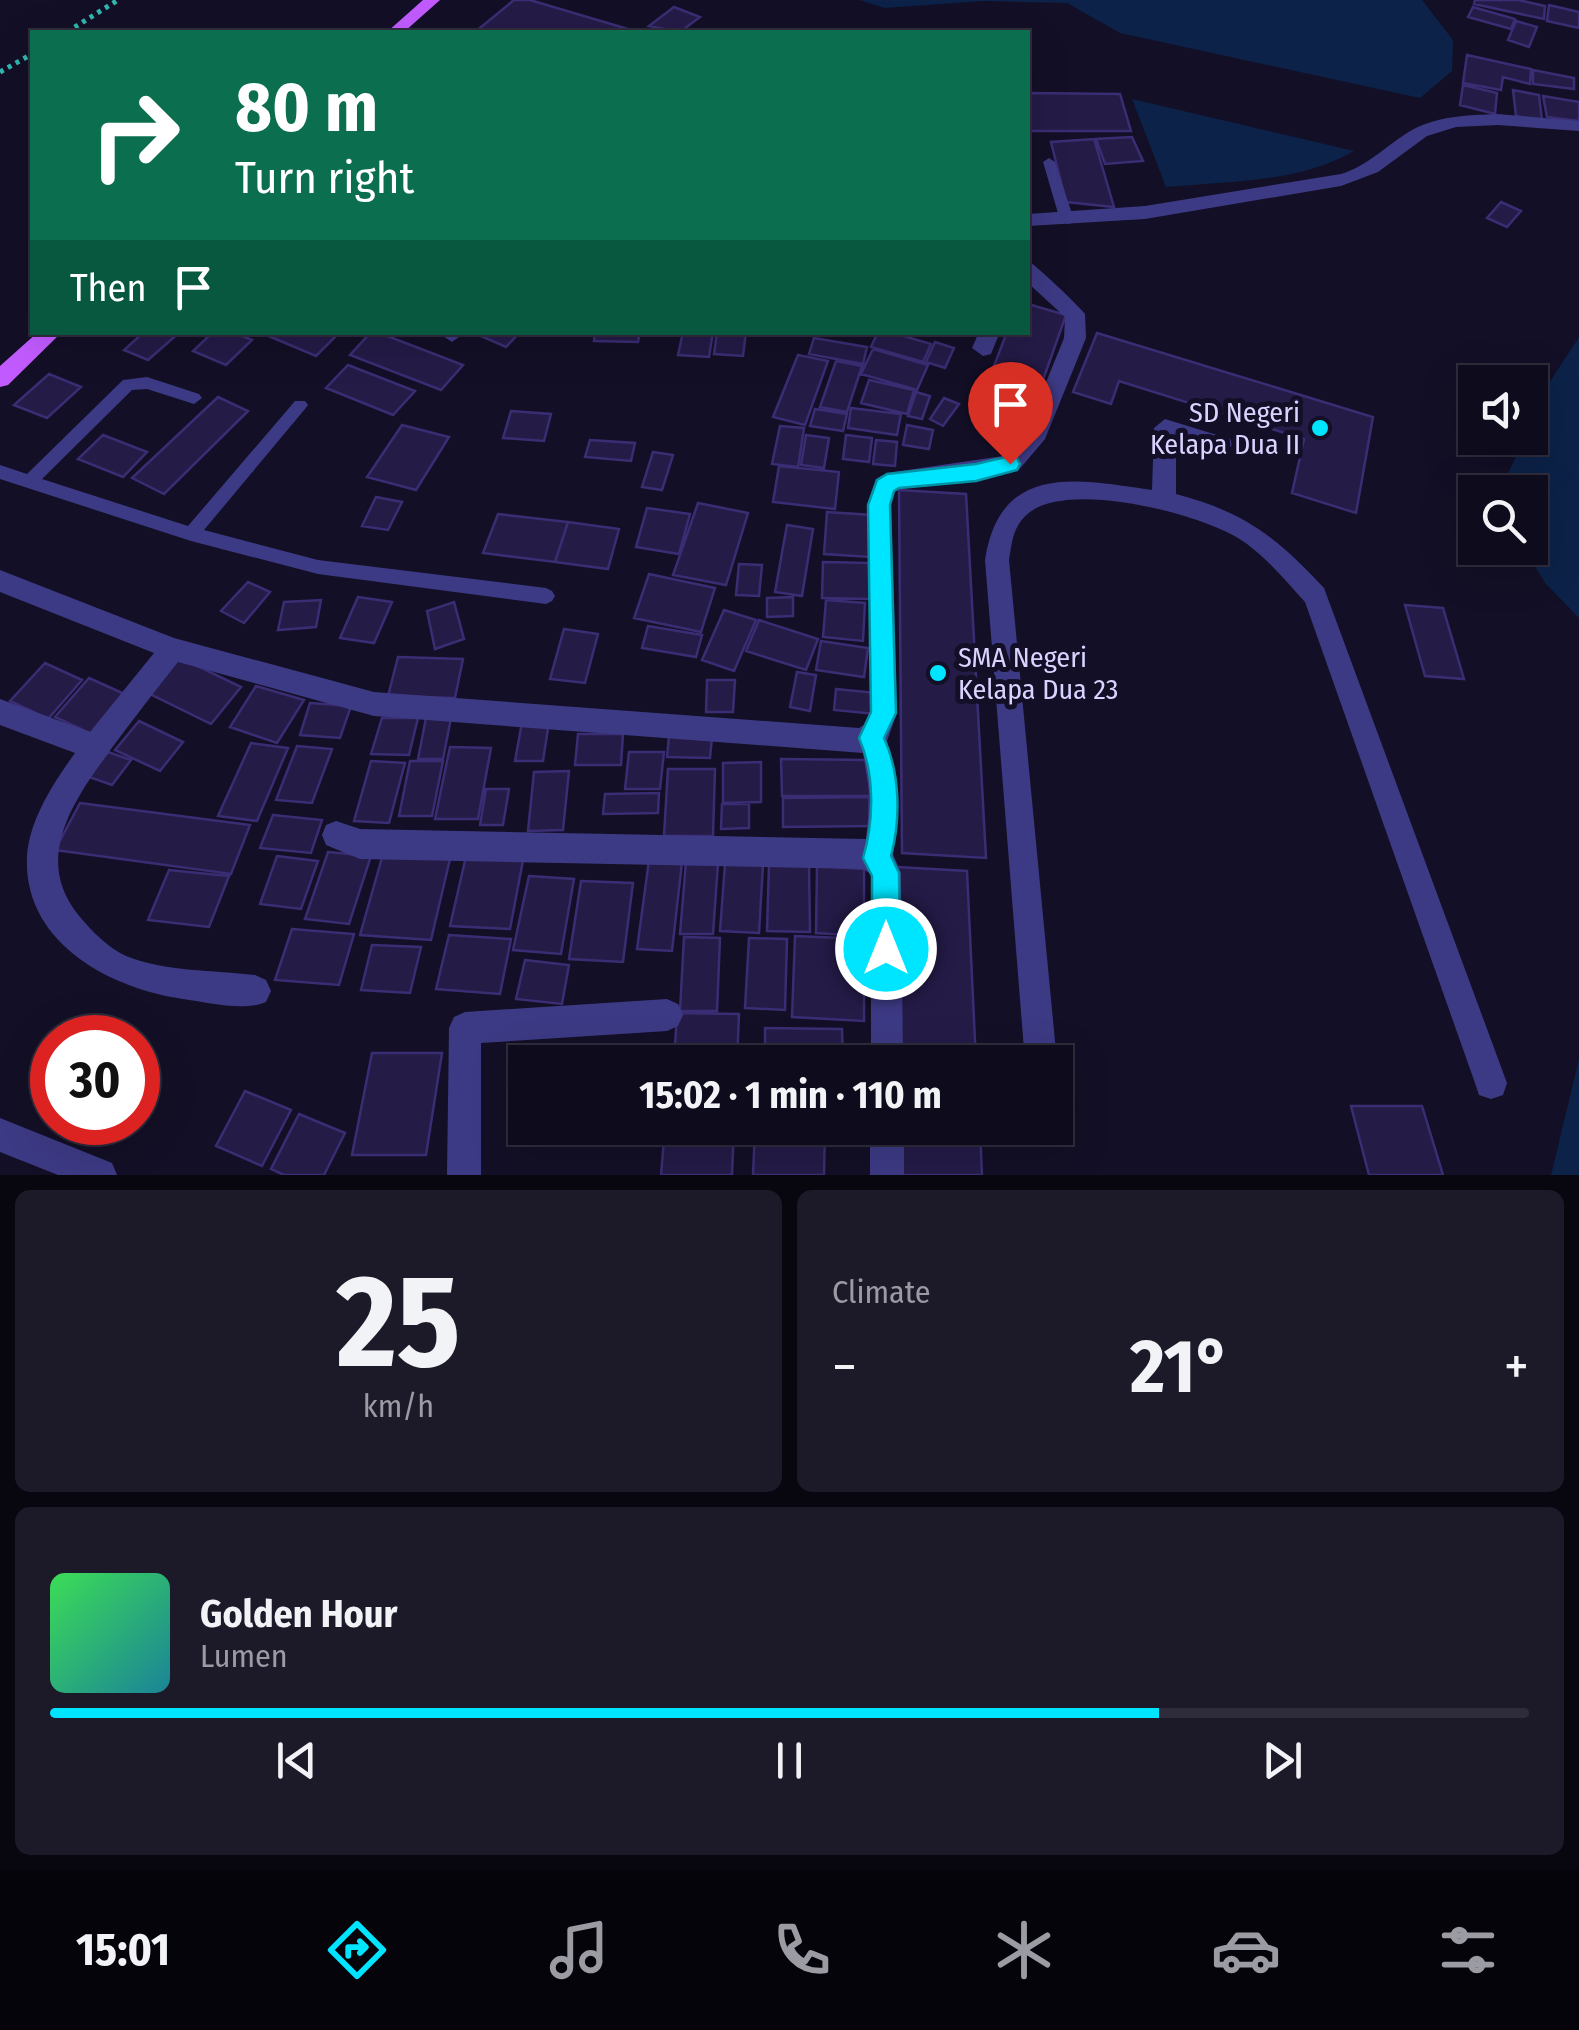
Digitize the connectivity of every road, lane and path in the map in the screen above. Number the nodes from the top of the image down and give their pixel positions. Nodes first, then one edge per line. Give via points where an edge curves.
1 (118, 0) edge
2 (432, 0) edge
3 (70, 30) edge
4 (396, 30) edge
5 (30, 55) edge
6 (0, 72) edge
7 (1579, 126) edge
8 (1049, 162) dead end
9 (1030, 220) edge
10 (1067, 220) junction
11 (1030, 271) edge
12 (49, 335) edge
13 (0, 379) edge
14 (194, 398) dead end
15 (300, 405) dead end
16 (1222, 445) dead end
17 (1010, 464) junction
18 (0, 472) edge
19 (31, 480) junction
20 (1028, 498) junction
21 (1164, 501) junction
22 (191, 534) junction
23 (0, 581) edge
24 (546, 596) dead end
25 (174, 649) junction
26 (0, 712) edge
27 (872, 738) junction
28 (97, 748) junction
29 (336, 834) dead end
30 (877, 858) junction
31 (255, 990) dead end
32 (667, 1015) dead end
33 (886, 1045) edge
34 (1039, 1045) edge
35 (1491, 1083) dead end
36 (0, 1135) edge
37 (887, 1145) edge
38 (100, 1175) edge
39 (464, 1175) edge
40 (887, 1175) edge

1 - 3 path
2 - 4 main road
5 - 6 path
7 - 10 street via 1444,124 1412,138 1372,171 1346,178
8 - 10 lane
9 - 10 street
11 - 17 street via 1070,307 1078,324 1034,439
12 - 13 main road
14 - 19 lane via 146,382 128,384
15 - 22 lane
16 - 21 street via 1166,428
17 - 20 street
17 - 27 street via 884,486 884,713
18 - 19 lane
19 - 22 lane
20 - 21 street via 1063,489
20 - 34 street via 1004,524 996,560
21 - 35 street via 1262,538 1314,596
22 - 24 lane via 318,567
23 - 25 street
25 - 27 street via 374,704
25 - 28 street
26 - 28 street
27 - 30 street via 883,785
28 - 31 street via 62,801 43,847 44,887 53,908 87,949 123,970
29 - 30 street via 360,844 859,852
30 - 33 street via 886,873
32 - 39 street via 465,1028
36 - 38 street
37 - 40 street

